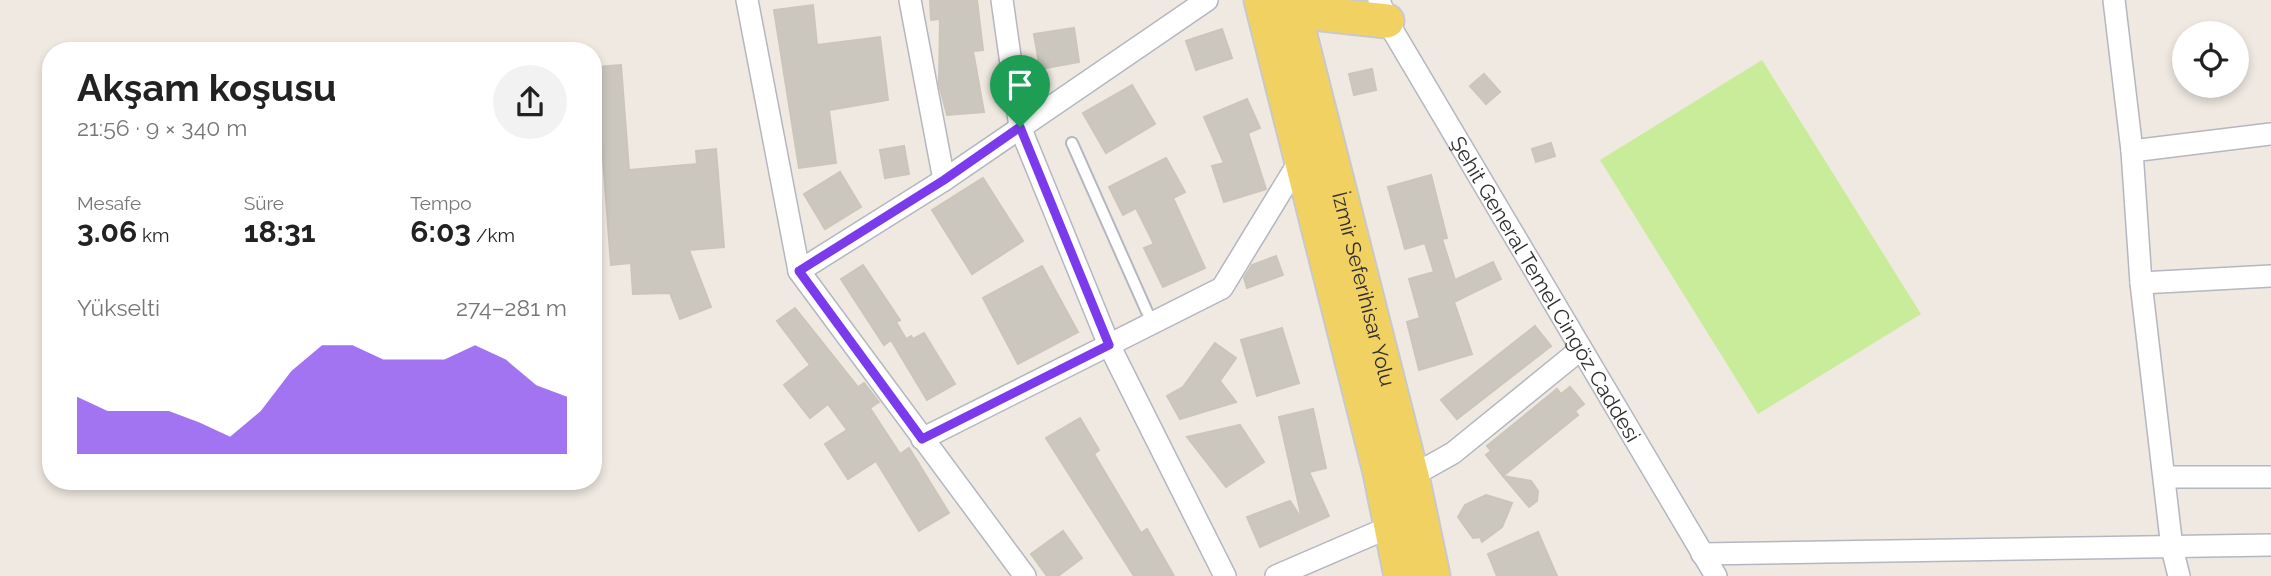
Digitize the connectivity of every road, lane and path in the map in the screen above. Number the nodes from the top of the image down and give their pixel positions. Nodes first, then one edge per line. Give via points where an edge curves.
1 (747, 0) edge
2 (910, 0) edge
3 (1002, 0) edge
4 (1207, 0) edge
5 (2114, 0) edge
6 (1278, 3) edge
7 (1370, 10) edge
8 (1310, 69) junction
9 (1020, 127) junction
10 (2271, 134) edge
11 (1072, 143) dead end
12 (2132, 151) junction
13 (1302, 157) junction
14 (944, 180) junction
15 (799, 271) junction
16 (2271, 276) edge
17 (2141, 283) junction
18 (1152, 323) junction
19 (1109, 345) junction
20 (1581, 349) junction
21 (922, 439) junction
22 (1412, 476) junction
23 (2166, 477) junction
24 (2271, 477) edge
25 (1392, 526) junction
26 (2271, 545) edge
27 (2172, 548) junction
28 (1702, 554) junction
29 (1024, 576) edge
30 (1225, 576) edge
31 (1276, 576) edge
32 (1401, 576) edge
33 (1433, 576) edge
34 (1716, 576) edge
35 (2179, 576) edge

1 - 15 street
2 - 14 street
3 - 9 street
4 - 9 street
5 - 12 street
6 - 7 main road
6 - 8 main road, İzmir Seferihisar Yolu
6 - 13 main road, İzmir Seferihisar Yolu
7 - 8 main road via 1317,46
7 - 20 street, Şehit General Temel Cingöz Caddesi
8 - 22 main road, İzmir Seferihisar Yolu
9 - 14 street
9 - 19 street
10 - 12 street
11 - 18 lane
12 - 17 street
13 - 18 street via 1222,288
13 - 25 main road, İzmir Seferihisar Yolu
14 - 15 street
15 - 21 street
16 - 17 street
17 - 23 street
18 - 19 street
19 - 21 street
19 - 30 street
20 - 22 street via 1453,453
20 - 28 street, Şehit General Temel Cingöz Caddesi
21 - 29 street
22 - 33 main road, İzmir Seferihisar Yolu
23 - 24 street
23 - 27 street
25 - 31 street
25 - 32 main road, İzmir Seferihisar Yolu
26 - 27 street
27 - 28 street
27 - 35 street
28 - 34 street, Şehit General Temel Cingöz Caddesi

